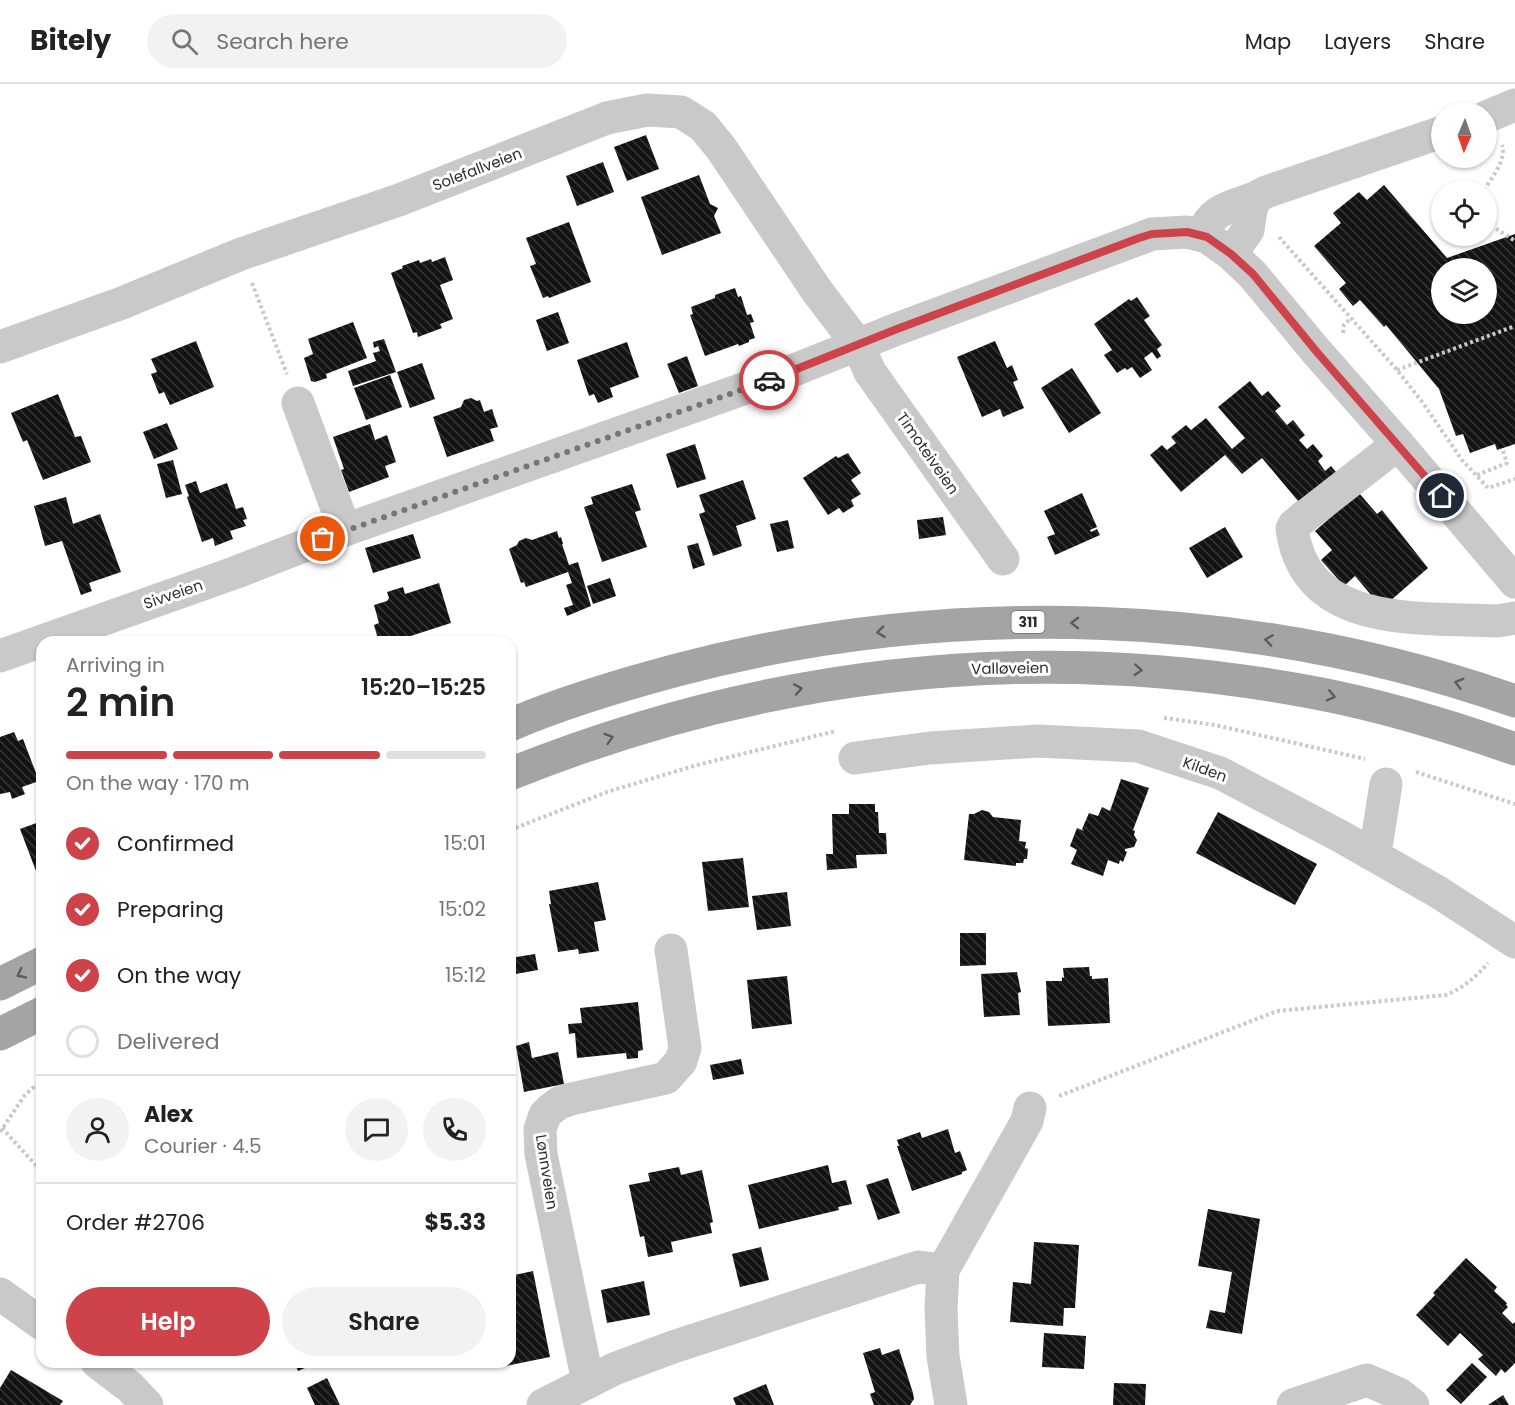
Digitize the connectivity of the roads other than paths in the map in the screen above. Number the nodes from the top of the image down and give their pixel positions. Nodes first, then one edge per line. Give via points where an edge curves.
1 (1431, 136) edge
2 (1232, 213) junction
3 (1231, 254) junction
4 (858, 345) junction
5 (0, 347) edge
6 (298, 403) road end
7 (1398, 444) junction
8 (345, 530) junction
9 (1003, 559) dead end
10 (1515, 582) edge
11 (1515, 618) edge
12 (56, 636) edge
13 (36, 643) edge
14 (0, 656) edge
15 (1515, 701) edge
16 (516, 723) edge
17 (1515, 749) edge
18 (855, 758) dead end
19 (516, 772) edge
20 (1386, 784) dead end
21 (1370, 853) junction
22 (1515, 942) edge
23 (671, 950) dead end
24 (36, 966) edge
25 (0, 984) edge
26 (36, 1016) edge
27 (0, 1034) edge
28 (1030, 1107) road end
29 (943, 1270) junction
30 (0, 1294) edge
31 (36, 1316) edge
32 (105, 1368) edge
33 (588, 1382) junction
34 (147, 1405) edge
35 (543, 1405) edge
36 (951, 1405) edge
37 (1293, 1405) edge
38 (1413, 1405) edge

1 - 2 street via 1266,192
2 - 3 street via 1248,230
2 - 3 street via 1207,237
2 - 4 street, Sivveien via 1187,232 1139,238
3 - 7 street via 1253,274
4 - 5 street, Solefallveien via 703,126 681,112 646,110 607,118 399,200 241,254
4 - 8 street, Sivveien
4 - 9 street, Timoteiveien via 870,372
6 - 8 street
7 - 10 street
7 - 11 street via 1294,525 1294,549 1308,572 1329,594 1356,609 1384,616 1497,621
8 - 12 street, Sivveien
13 - 14 street, Sivveien
15 -> 16 main road, 311 via 1377,661 1282,642 1127,624 1027,622 883,631 755,652 649,678
19 -> 17 main road, Valløveien via 653,724 778,693 902,674 1029,667 1125,669 1276,686 1419,718
18 - 21 street, Kilden via 1027,741 1138,746 1221,773
20 - 21 street via 1377,841
21 - 22 street, Kilden via 1438,891
23 - 33 street, Lønnveien via 685,1048 681,1061 666,1078 559,1103 545,1115 540,1129 541,1154
24 -> 25 main road
26 - 27 main road
28 - 29 street via 1027,1120
29 - 33 street via 909,1270 673,1347
29 - 36 street via 943,1356
30 - 31 street
32 - 34 street
33 - 35 street
37 - 38 street via 1367,1380

